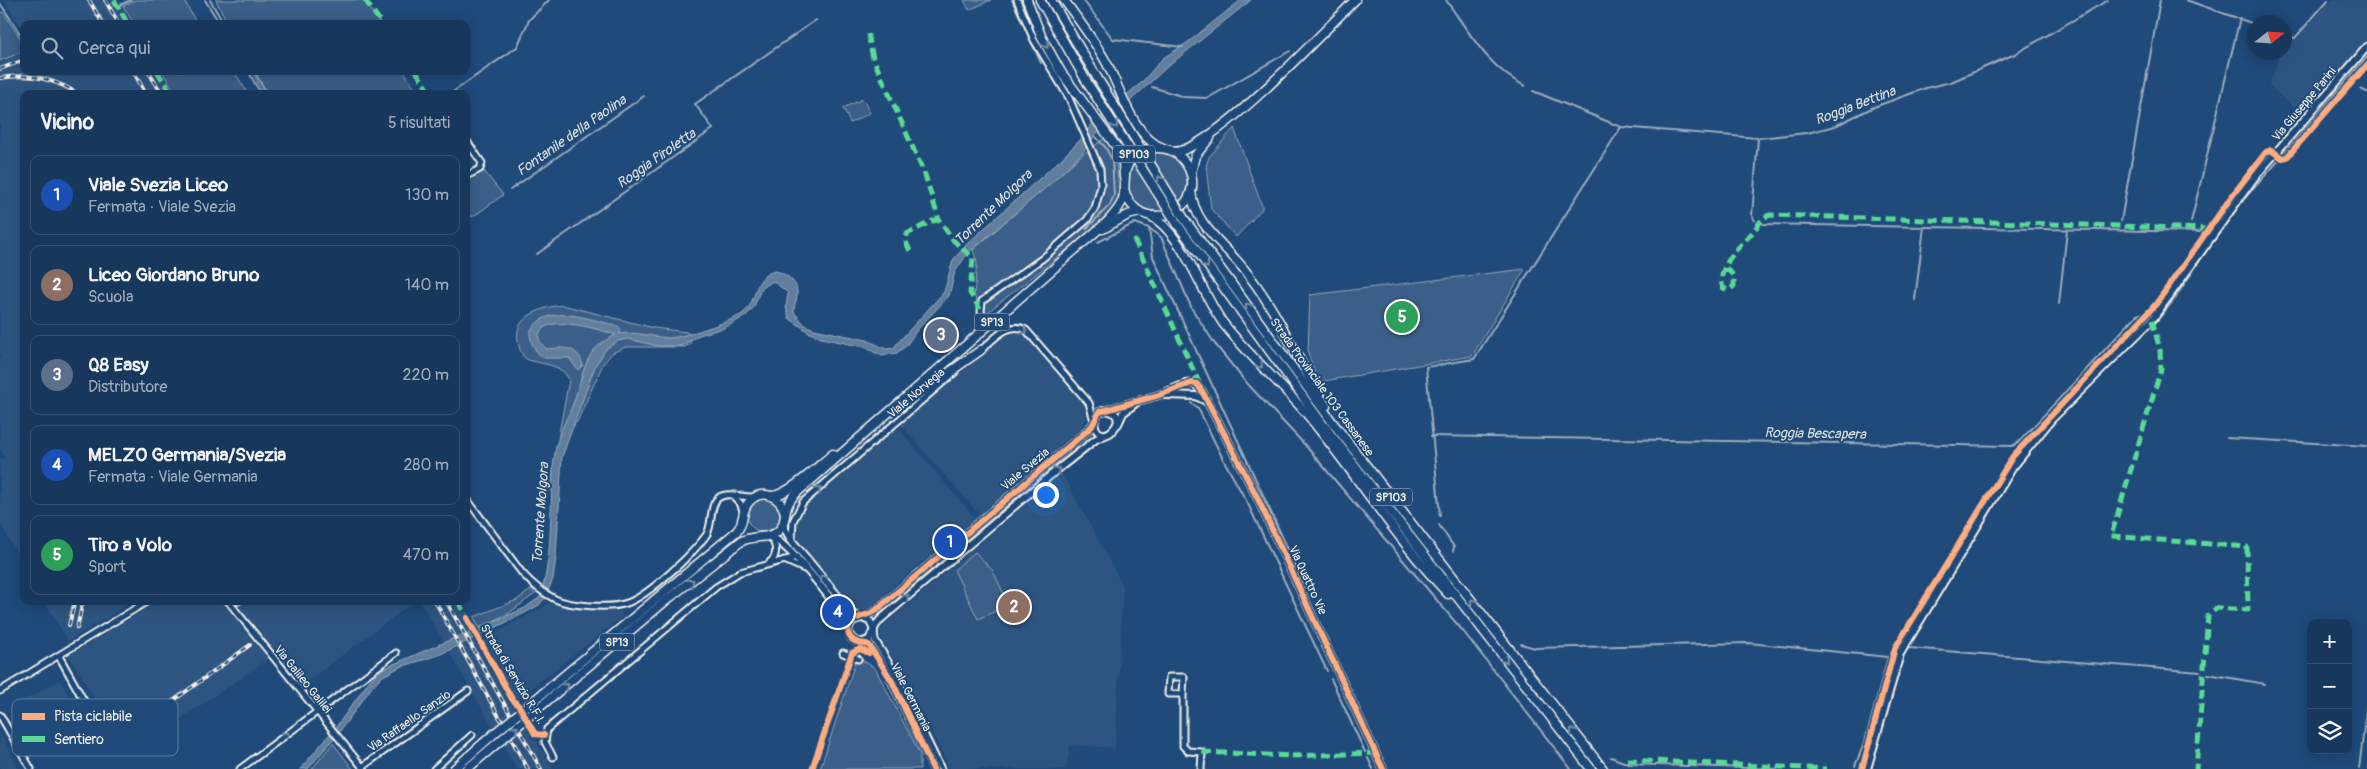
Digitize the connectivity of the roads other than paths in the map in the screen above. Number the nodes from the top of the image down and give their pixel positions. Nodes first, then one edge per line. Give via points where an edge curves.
1 (1017, 0) edge
2 (1027, 0) edge
3 (1040, 0) edge
4 (1051, 0) edge
5 (1064, 0) edge
6 (1355, 0) edge
7 (2367, 47) edge
8 (1215, 132) junction
9 (470, 146) edge
10 (1163, 148) junction
11 (1174, 152) junction
12 (470, 174) edge
13 (1191, 174) junction
14 (1124, 177) junction
15 (1124, 188) junction
16 (1191, 190) junction
17 (1140, 212) junction
18 (1150, 215) junction
19 (1095, 234) junction
20 (988, 325) junction
21 (981, 350) junction
22 (1159, 395) junction
23 (1140, 400) junction
24 (1208, 403) junction
25 (889, 410) junction
26 (1102, 410) junction
27 (1094, 421) junction
28 (1117, 426) junction
29 (1110, 433) junction
30 (734, 496) junction
31 (772, 496) junction
32 (755, 497) junction
33 (470, 503) edge
34 (744, 515) junction
35 (785, 519) junction
36 (1410, 521) junction
37 (764, 536) junction
38 (794, 544) junction
39 (796, 557) junction
40 (781, 560) junction
41 (809, 562) junction
42 (768, 563) junction
43 (807, 571) junction
44 (142, 605) edge
45 (231, 605) edge
46 (862, 617) junction
47 (1473, 620) junction
48 (848, 627) junction
49 (874, 632) junction
50 (860, 643) junction
51 (396, 653) dead end
52 (843, 653) dead end
53 (59, 656) junction
54 (858, 658) dead end
55 (0, 691) edge
56 (468, 691) dead end
57 (1183, 694) junction
58 (83, 699) edge
59 (316, 712) junction
60 (0, 716) edge
61 (472, 735) dead end
62 (12, 737) edge
63 (23, 756) edge
64 (553, 757) dead end
65 (363, 768) edge
66 (30, 769) edge
67 (240, 769) edge
68 (434, 769) edge
69 (454, 769) edge
70 (467, 769) edge
71 (934, 769) edge
72 (941, 769) edge
73 (1201, 769) edge
74 (1383, 769) edge
75 (1591, 769) edge
76 (1603, 769) edge
77 (1867, 769) edge

1 - 20 street via 1034,40 1066,92 1092,148 1101,176 1100,193 1093,212 1043,258 982,301 981,312
2 -> 14 main road, SP103 via 1051,54 1118,149
3 -> 47 main road, Strada Provinciale 103 Cassanese / SP103, bridge via 1088,84 1178,226 1325,427
36 -> 4 main road, Strada Provinciale 103 Cassanese / SP103, bridge via 1333,423 1185,220
5 - 10 main road, SP103 via 1095,42 1146,138
6 - 8 main road via 1267,87
7 - 77 street, Via Giuseppe Parini via 2250,184 2152,320 2051,420 2013,468 1900,654
8 - 11 main road
8 - 13 main road via 1195,156
9 - 12 street via 482,163 480,169
10 - 11 main road
10 - 14 main road, SP13 via 1140,152 1129,162
11 - 13 main road via 1185,162
13 - 16 main road
14 - 15 main road, SP13
15 - 17 main road via 1130,202
15 - 19 main road, SP13 via 1119,208
16 - 18 main road via 1184,204 1172,213
16 - 36 main road, SP103 via 1196,215 1261,290 1324,403
17 - 18 main road
17 - 19 main road, SP13 via 1128,214
18 -> 47 main road, SP103 via 1174,235 1205,295 1225,325 1305,411 1440,585
19 - 20 main road, SP13
20 - 25 main road, SP13
21 - 25 main road via 907,402
21 -> 27 street, Viale Norvegia via 1010,328 1026,330 1089,404
38 -> 21 street, Viale Norvegia via 791,529 802,503
22 - 23 street, Viale Svezia
22 - 24 street, Viale Svezia via 1197,396
22 - 24 street, Viale Svezia via 1193,383 1199,386
23 - 26 street, Viale Svezia
23 - 28 street, Viale Svezia via 1124,413
24 - 74 street, Via Quattro Vie via 1258,499
25 - 31 main road, SP13 via 801,479
25 - 35 main road, SP13 via 795,494
26 - 27 street, Viale Svezia
26 - 28 street via 1110,410 1114,414
27 - 29 street via 1098,431
27 - 46 street, Viale Svezia via 1082,436 953,546 875,611
28 - 29 street, Viale Svezia
49 -> 29 street, Viale Svezia via 878,621 1023,497 1096,439
30 - 32 street
30 - 33 street via 717,499 706,535 665,576 628,603 607,606 554,599 522,573
30 - 34 street via 740,502
31 - 32 main road, SP13
31 - 35 main road via 781,503
32 - 34 main road, SP13 via 747,504
34 - 37 main road via 749,529
34 - 69 main road, SP13, bridge via 737,531
35 - 37 main road, SP13 via 778,532
35 - 38 street via 785,529
76 -> 36 main road, Strada Provinciale 103 Cassanese / SP103
37 - 39 street via 779,541
37 - 42 street via 774,542 776,551
70 -> 37 main road, SP13, bridge via 740,542
38 - 41 street
39 - 40 street
39 - 41 street
39 - 43 street
40 - 42 street
40 - 43 street
46 -> 41 street via 854,614
42 - 64 street via 740,572 716,586 547,729 545,742
43 - 48 street via 841,612
44 - 53 street
45 - 59 street, Via Galileo Galilei
46 - 48 street via 853,620
46 - 49 street via 871,622
47 -> 75 main road, Strada Provinciale 103 Cassanese / SP103
48 - 50 street via 850,638
49 - 50 street via 869,640
49 - 72 street, Viale Germania via 874,640 896,673
50 - 71 street, Viale Germania via 871,648 886,670
51 - 59 street
52 - 54 street
53 - 55 street
53 - 58 street
56 - 65 street, Via Raffaello Sanzio
57 - 57 street via 1184,677 1169,677 1168,694
57 - 73 street via 1185,750 1202,752
59 - 65 street, Via Galileo Galilei
67 -> 59 street
60 - 62 street
61 - 68 street
63 - 66 street

